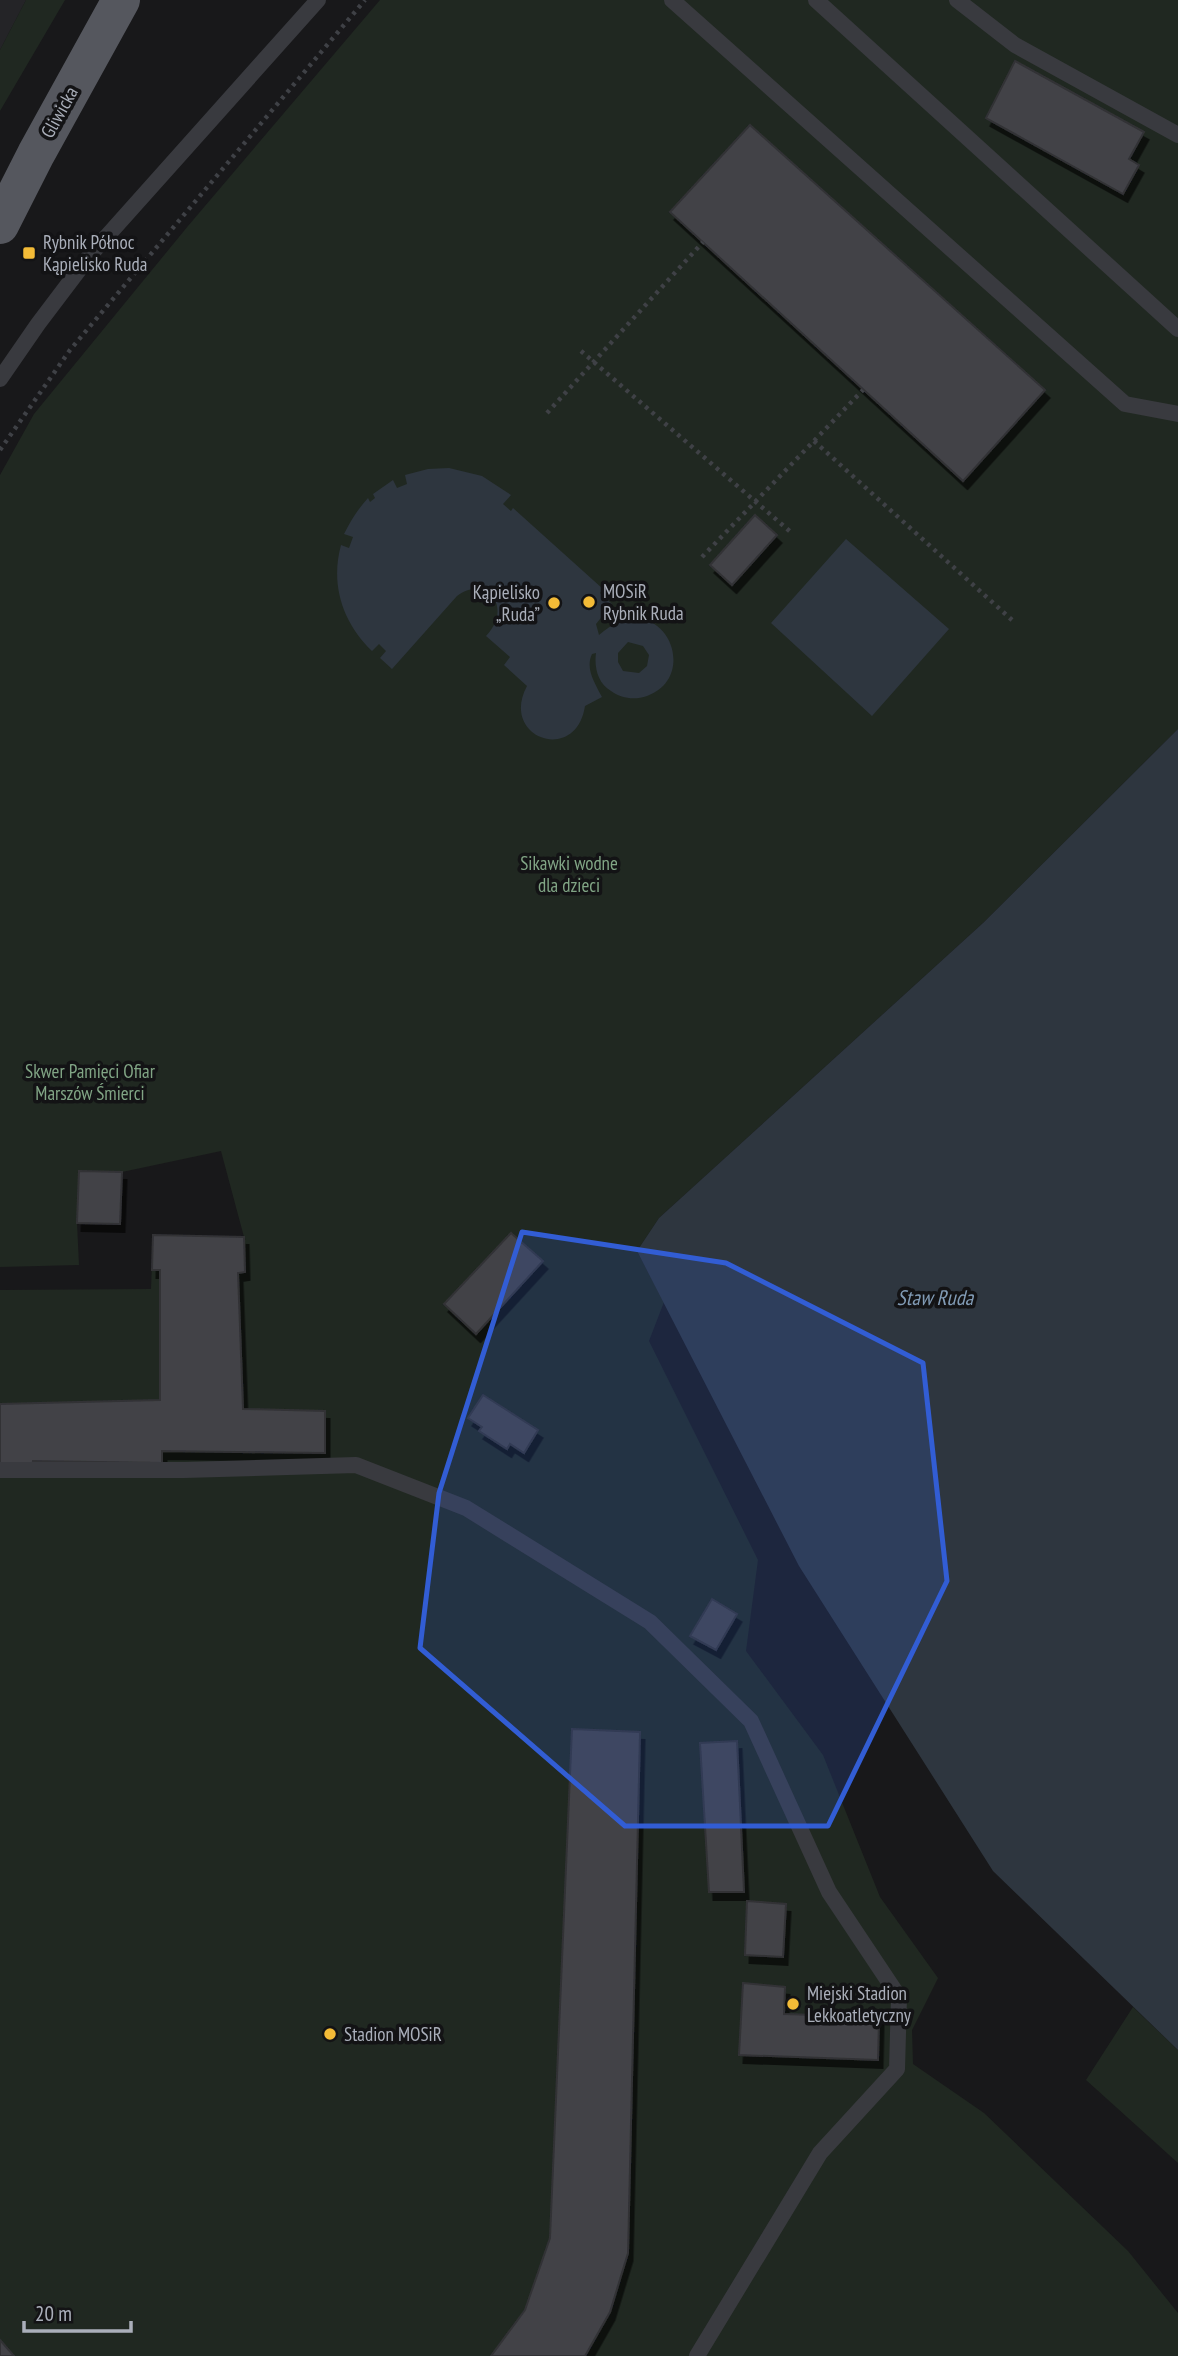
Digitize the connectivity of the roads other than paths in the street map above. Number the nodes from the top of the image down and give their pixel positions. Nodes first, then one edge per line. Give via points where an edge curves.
1 (121, 0) edge
2 (318, 0) edge
3 (672, 0) edge
4 (816, 0) edge
5 (957, 0) edge
6 (1178, 135) edge
7 (0, 225) edge
8 (1178, 329) edge
9 (0, 379) edge
10 (1178, 414) edge
11 (0, 1470) edge
12 (697, 2356) edge

1 - 7 main road, Gliwicka
2 - 9 lane via 91,254
3 - 10 lane via 1125,404
4 - 8 lane
5 - 6 lane via 1015,45
11 - 12 lane via 356,1465 466,1507 650,1622 751,1721 829,1892 899,1997 897,2069 820,2153

